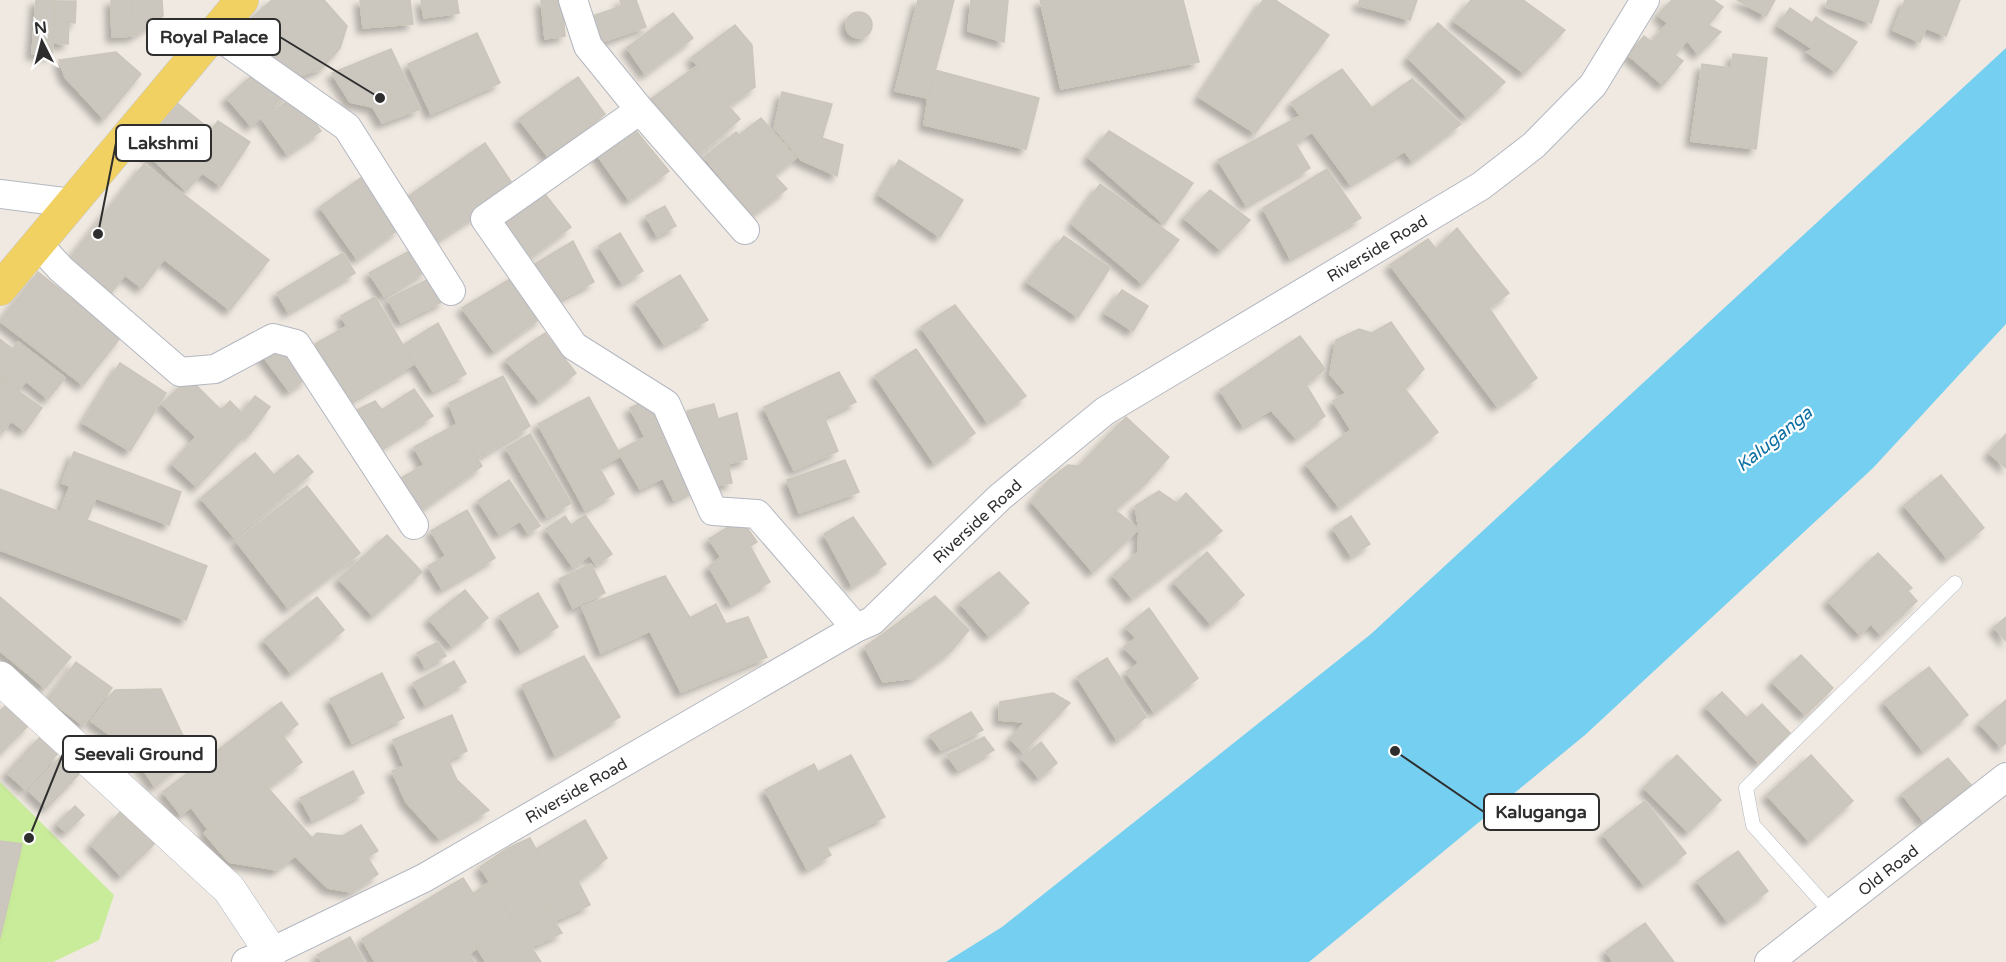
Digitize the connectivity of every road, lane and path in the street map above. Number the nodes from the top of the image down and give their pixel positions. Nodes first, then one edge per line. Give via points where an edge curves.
1 (242, 0) edge
2 (573, 0) edge
3 (1646, 0) edge
4 (214, 33) junction
5 (640, 110) junction
6 (0, 194) edge
7 (72, 203) junction
8 (745, 230) dead end
9 (37, 243) junction
10 (0, 289) edge
11 (452, 291) dead end
12 (414, 525) dead end
13 (1955, 583) dead end
14 (856, 628) junction
15 (0, 678) edge
16 (2006, 777) edge
17 (1832, 913) junction
18 (264, 959) edge
19 (1769, 962) edge

1 - 4 main road
2 - 5 street via 588,46
3 - 14 street, Riverside Road via 1593,85 1534,145 1481,186 1105,411 1000,496 872,621
4 - 7 main road
4 - 11 street via 347,126
5 - 8 street
5 - 14 street via 485,219 574,346 666,404 713,511 756,514
6 - 7 street
7 - 9 main road
9 - 10 main road
9 - 12 street via 61,269 180,372 215,369 273,338 296,344
13 - 17 lane via 1746,788 1753,825
14 - 18 street, Riverside Road via 424,878
15 - 18 street via 229,890
16 - 17 street, Old Road
17 - 19 street, Old Road

